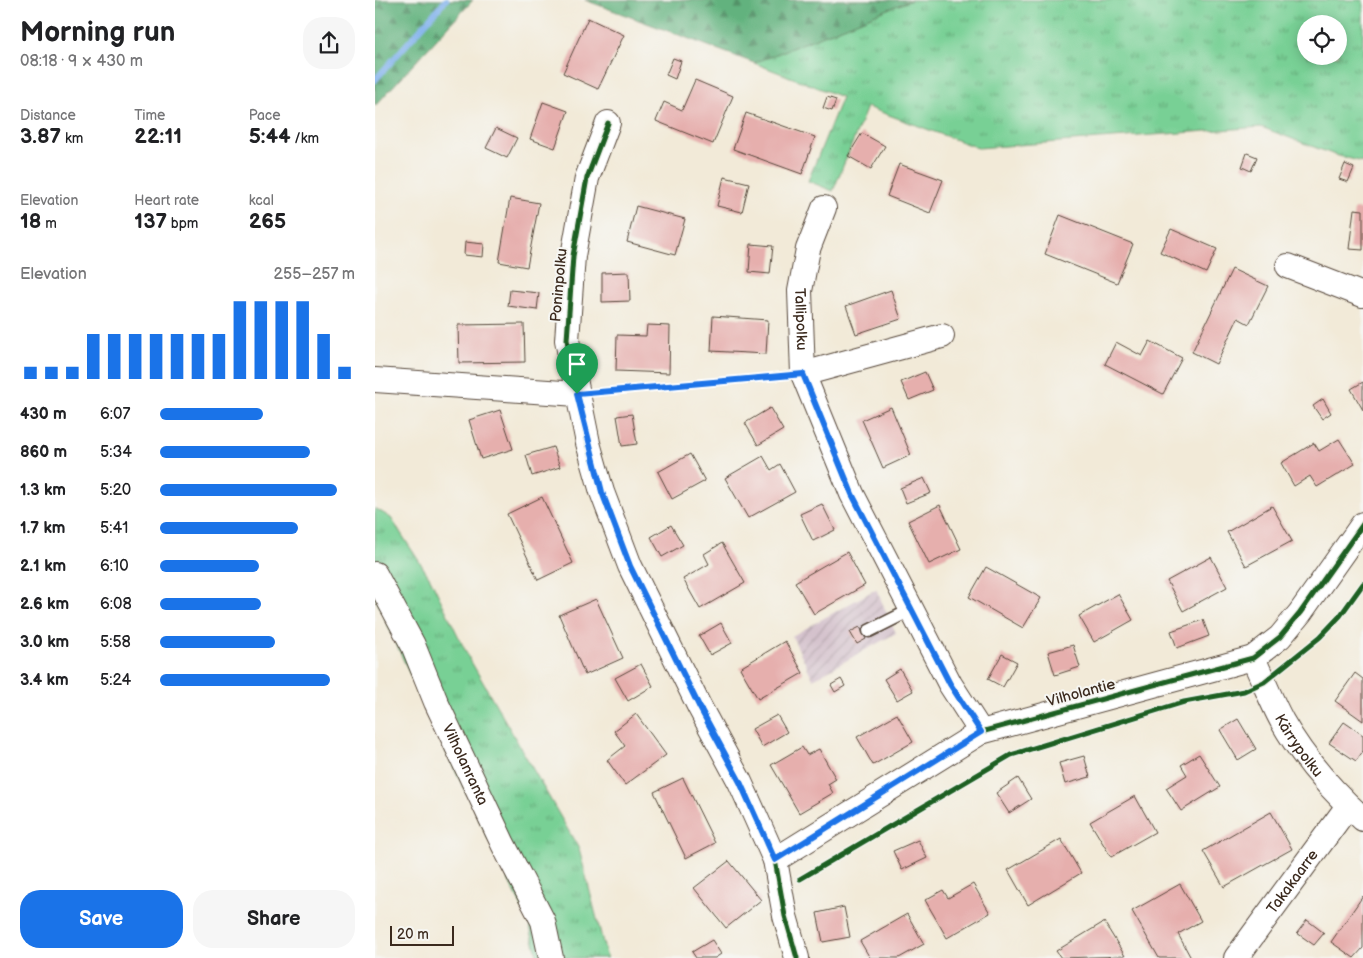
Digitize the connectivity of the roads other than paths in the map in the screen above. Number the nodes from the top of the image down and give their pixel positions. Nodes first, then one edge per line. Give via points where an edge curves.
1 (608, 123) dead end
2 (824, 208) dead end
3 (1288, 266) dead end
4 (1363, 295) edge
5 (942, 336) dead end
6 (803, 374) junction
7 (375, 380) edge
8 (577, 394) junction
9 (1363, 524) edge
10 (375, 574) edge
11 (911, 610) junction
12 (869, 631) dead end
13 (1253, 658) junction
14 (981, 732) junction
15 (1355, 812) edge
16 (775, 860) junction
17 (551, 958) edge
18 (797, 958) edge
19 (1236, 958) edge

1 - 8 street, Poninpolku via 587,178 573,256 567,340
2 - 6 street, Tallipolku via 808,249 800,291
3 - 4 street
5 - 6 street, Tallipolku
6 - 11 street, Tallipolku via 852,494
7 - 8 street
8 - 16 street, Poninpolku via 602,492 630,566 740,782
9 - 13 street, Vilholantie via 1281,637
10 - 17 street, Vilholanranta via 413,645 436,702 543,921
11 - 12 lane
11 - 14 street, Tallipolku via 950,684
13 - 14 street, Vilholantie
13 - 15 street, Kärrypolku via 1282,721 1298,747
14 - 16 street, Vilholantie
15 - 19 street, Takakaarre
16 - 18 street via 785,916

